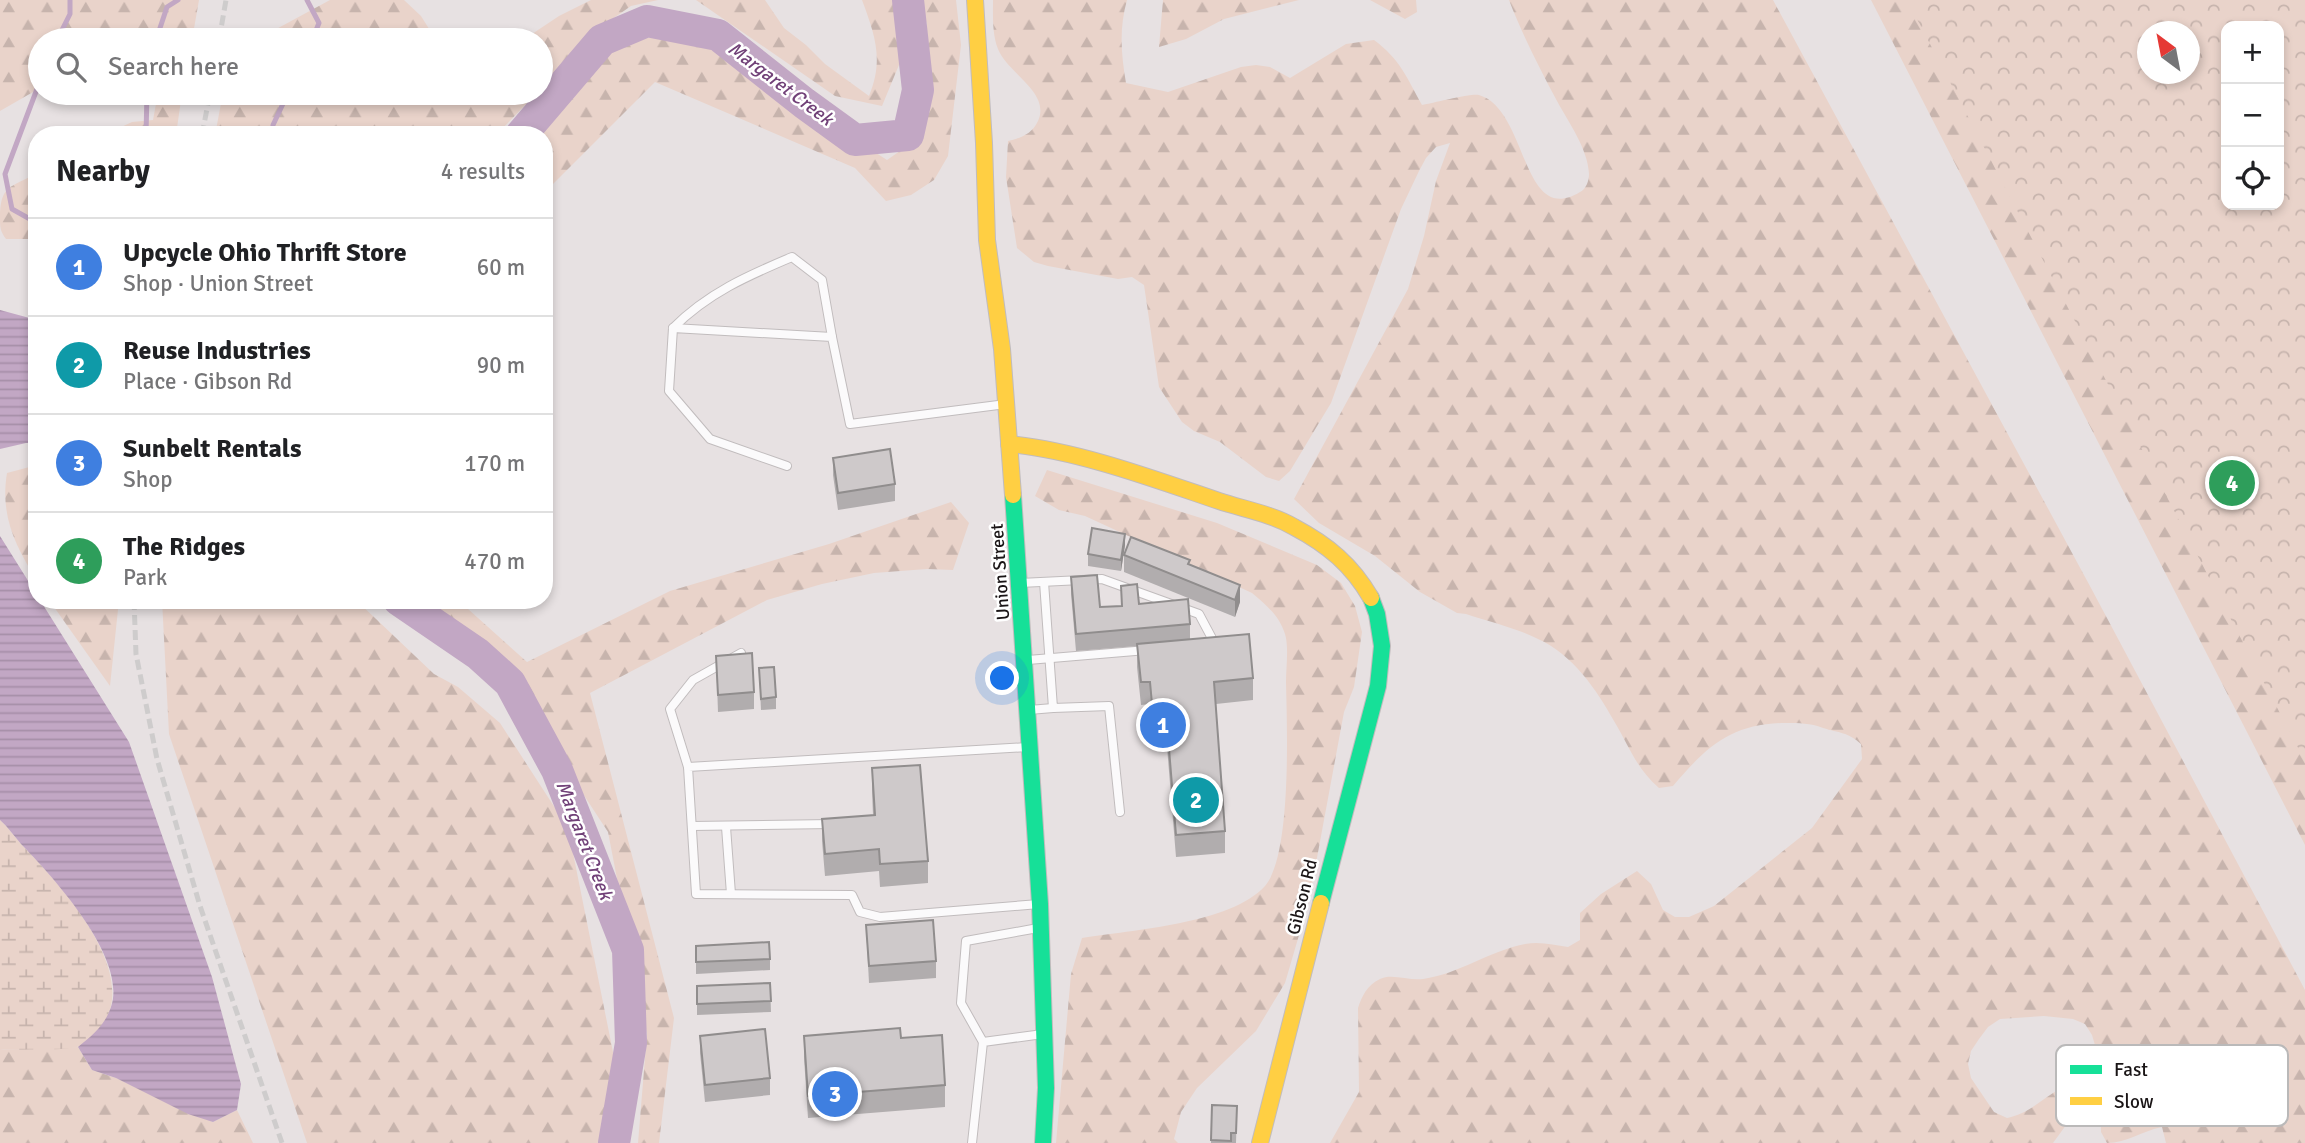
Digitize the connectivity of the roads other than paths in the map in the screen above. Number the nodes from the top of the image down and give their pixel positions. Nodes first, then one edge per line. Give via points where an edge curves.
1 (975, 0) edge
2 (673, 328) junction
3 (832, 337) junction
4 (1006, 404) junction
5 (1009, 444) junction
6 (787, 466) dead end
7 (1044, 582) junction
8 (1020, 583) junction
9 (1201, 645) edge
10 (1160, 649) edge
11 (741, 653) edge
12 (1049, 659) junction
13 (1025, 660) junction
14 (1053, 708) junction
15 (1028, 710) junction
16 (1031, 747) junction
17 (688, 766) junction
18 (1120, 812) dead end
19 (836, 824) edge
20 (692, 826) junction
21 (726, 827) junction
22 (731, 894) junction
23 (1040, 904) junction
24 (1041, 928) junction
25 (1043, 1034) junction
26 (983, 1042) junction
27 (972, 1143) edge
28 (1043, 1143) edge
29 (1260, 1143) edge

1 - 4 main road, Union Street via 987,240
2 - 3 lane
2 - 3 lane via 693,307 743,277 792,257 821,281
2 - 6 lane via 670,391 710,439
3 - 4 lane via 850,424
4 - 5 main road, Union Street
5 - 8 main road, Union Street
5 - 29 main road, Gibson Rd via 1041,447 1280,519 1311,535 1354,571 1371,597 1382,646 1378,686
7 - 8 lane
7 - 9 lane via 1102,579 1199,614 1214,644
7 - 12 lane
8 - 13 main road, Union Street
10 - 12 lane
11 - 17 lane via 693,680 670,709
12 - 13 lane
12 - 14 lane
13 - 15 main road, Union Street
14 - 15 lane
14 - 18 lane via 1109,706
15 - 16 main road, Union Street
16 - 17 lane
16 - 23 main road, Union Street
17 - 20 lane
19 - 21 lane
20 - 21 lane
20 - 22 lane via 696,894
21 - 22 lane
22 - 23 lane via 852,895 860,912 880,917
23 - 24 main road, Union Street
24 - 25 main road, Union Street
24 - 26 lane via 966,941 961,1003
25 - 26 lane
25 - 28 main road, Union Street
26 - 27 lane

